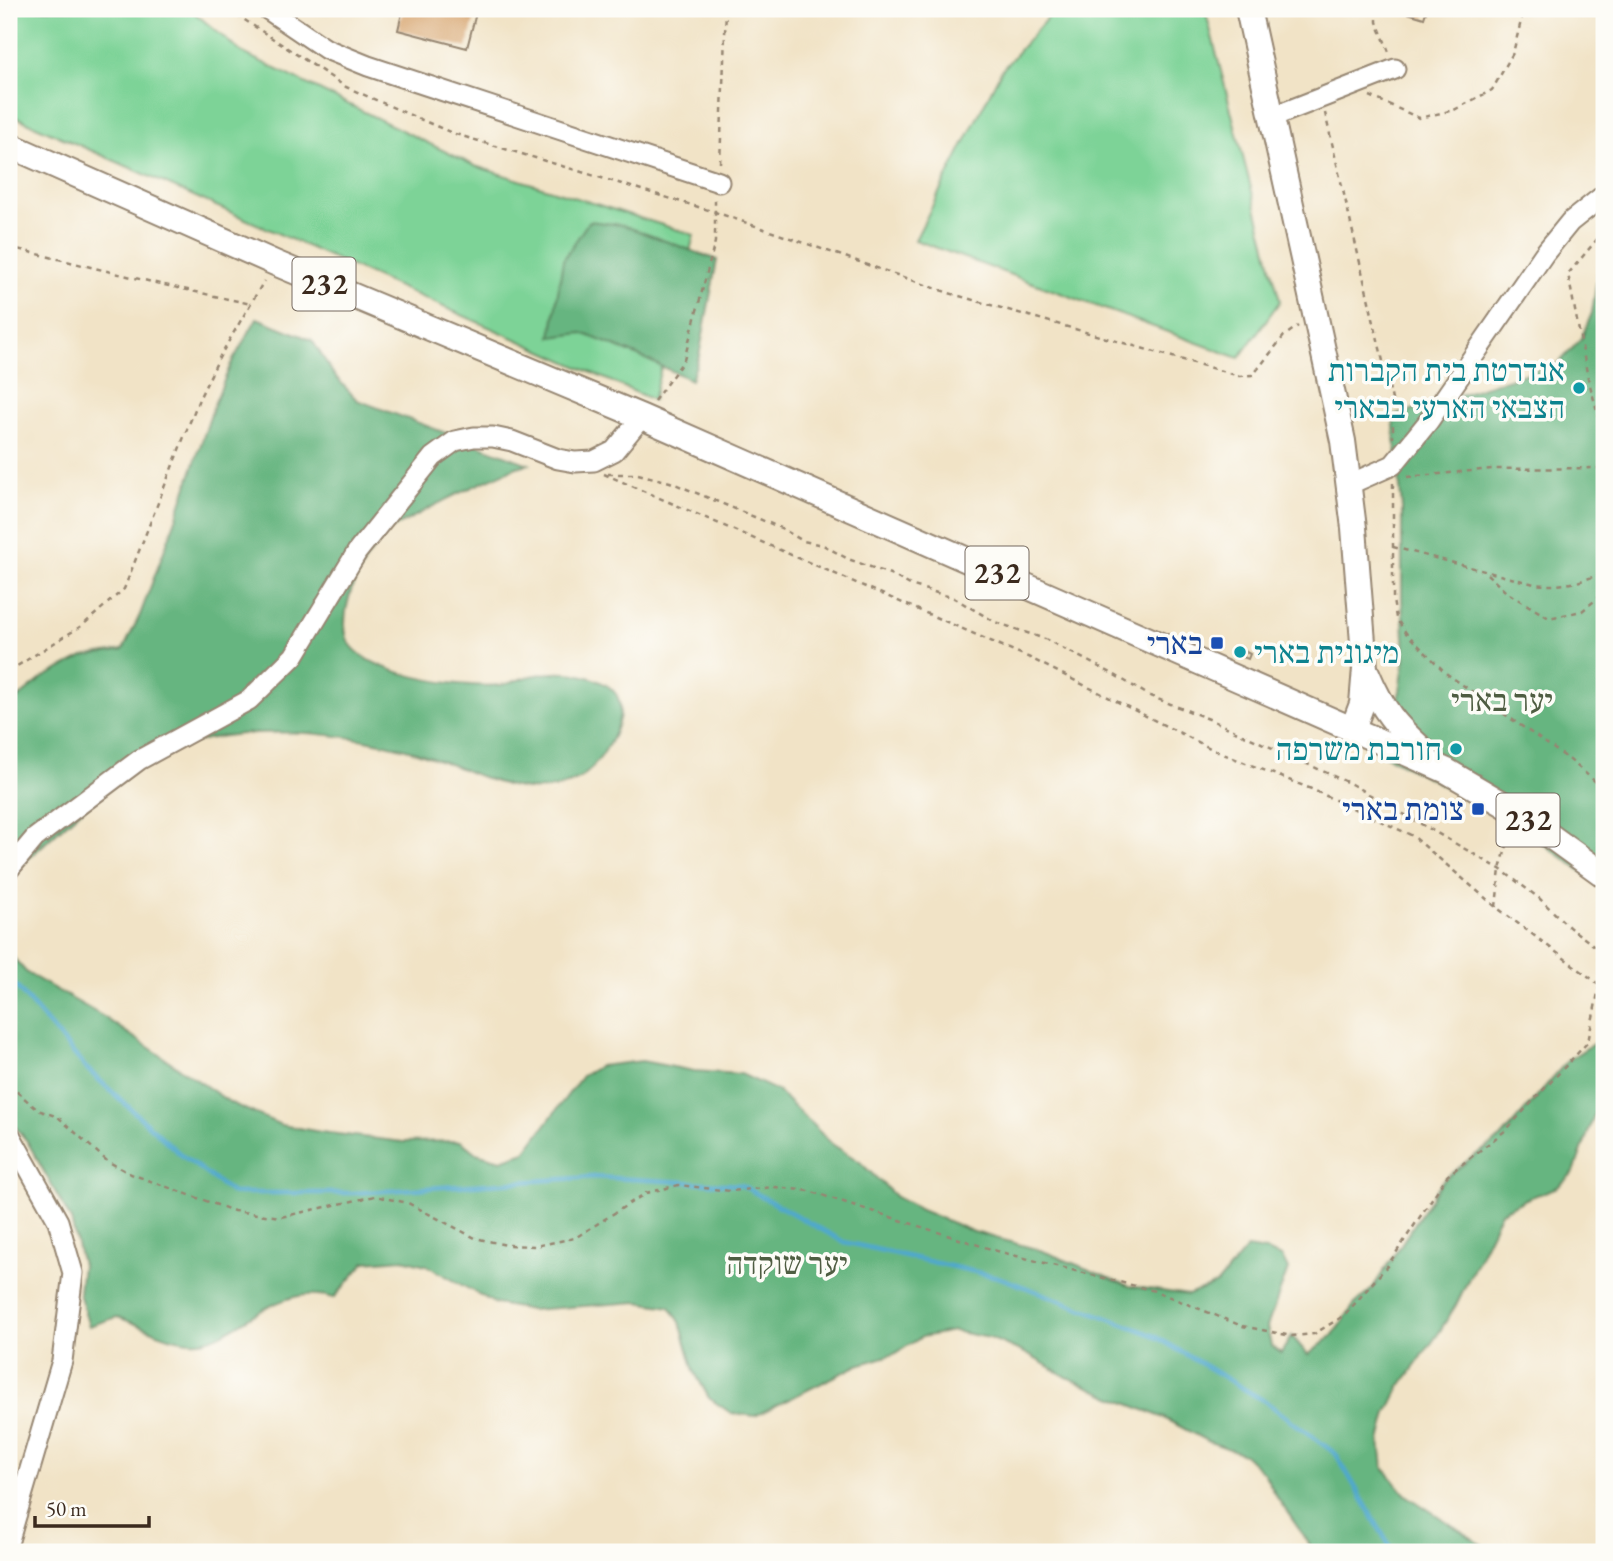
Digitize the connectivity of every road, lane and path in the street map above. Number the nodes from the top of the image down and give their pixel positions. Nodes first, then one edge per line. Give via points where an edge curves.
1 (228, 9) edge
2 (267, 9) edge
3 (726, 9) edge
4 (1248, 9) edge
5 (1377, 9) edge
6 (1524, 9) edge
7 (1395, 69) joint
8 (1349, 87) junction
9 (1322, 97) junction
10 (1272, 117) junction
11 (9, 145) edge
12 (719, 182) junction
13 (1604, 195) edge
14 (715, 212) junction
15 (1604, 231) edge
16 (9, 247) edge
17 (275, 263) junction
18 (251, 304) junction
19 (1317, 318) junction
20 (642, 417) junction
21 (1604, 436) edge
22 (575, 462) junction
23 (1604, 468) edge
24 (1393, 472) junction
25 (1350, 484) junction
26 (1392, 547) junction
27 (1484, 571) junction
28 (1604, 572) edge
29 (1604, 593) edge
30 (1365, 668) junction
31 (9, 671) edge
32 (1353, 728) junction
33 (1447, 771) junction
34 (1604, 789) edge
35 (1517, 812) junction
36 (9, 869) edge
37 (1500, 869) junction
38 (1604, 875) edge
39 (1496, 907) junction
40 (1604, 953) edge
41 (1604, 963) edge
42 (1602, 986) edge
43 (9, 1085) edge
44 (9, 1133) edge
45 (9, 1540) edge

1 - 14 path via 346,87 452,133
2 - 12 street via 326,48 368,66
3 - 12 path
4 - 10 main road
5 - 7 path via 1377,22
6 - 8 path via 1513,53 1492,90 1454,110 1419,118
7 - 8 street
8 - 9 street
9 - 10 street
9 - 24 path via 1394,404
10 - 19 main road
11 - 17 main road, 232
12 - 14 path
13 - 24 street via 1570,222 1544,254
14 - 19 path via 949,293 1239,376 1253,375 1284,336
14 - 20 path via 715,242 684,360
15 - 21 path via 1568,274
16 - 18 path
17 - 18 path
17 - 20 main road, 232
18 - 31 path via 199,399 124,589 83,625
19 - 25 main road
20 - 22 street via 614,451 594,461
20 - 32 main road, 232
22 - 36 street via 493,437 455,441 433,457 357,552 294,656 249,700 139,760 35,838
22 - 37 path via 610,475 638,474 670,482 910,586 954,598 995,622 1045,639 1150,696 1351,784
22 - 39 path via 1030,658 1218,752 1413,836
23 - 24 path
24 - 25 street
24 - 26 path
25 - 30 main road
26 - 27 path
26 - 34 path via 1393,600 1396,618 1406,633 1447,674
27 - 28 path via 1552,586 1583,582
27 - 29 path via 1506,592 1549,618 1583,611
30 - 32 main road via 1362,704
30 - 33 main road via 1380,703 1400,730
32 - 33 main road, 232
33 - 35 main road, 232
35 - 37 path
35 - 38 main road, 232
37 - 39 path
37 - 40 path
39 - 42 path
41 - 42 path
42 - 43 path via 1588,1042 1506,1130 1447,1176 1388,1265 1345,1315 1314,1335 1292,1336 1242,1326 1155,1291 997,1251 809,1191 775,1187 730,1191 678,1185 646,1193 575,1238 535,1246 475,1238 408,1203 375,1196 281,1217 234,1211 107,1161 58,1117 38,1110
44 - 45 street via 58,1221 73,1273 62,1361

